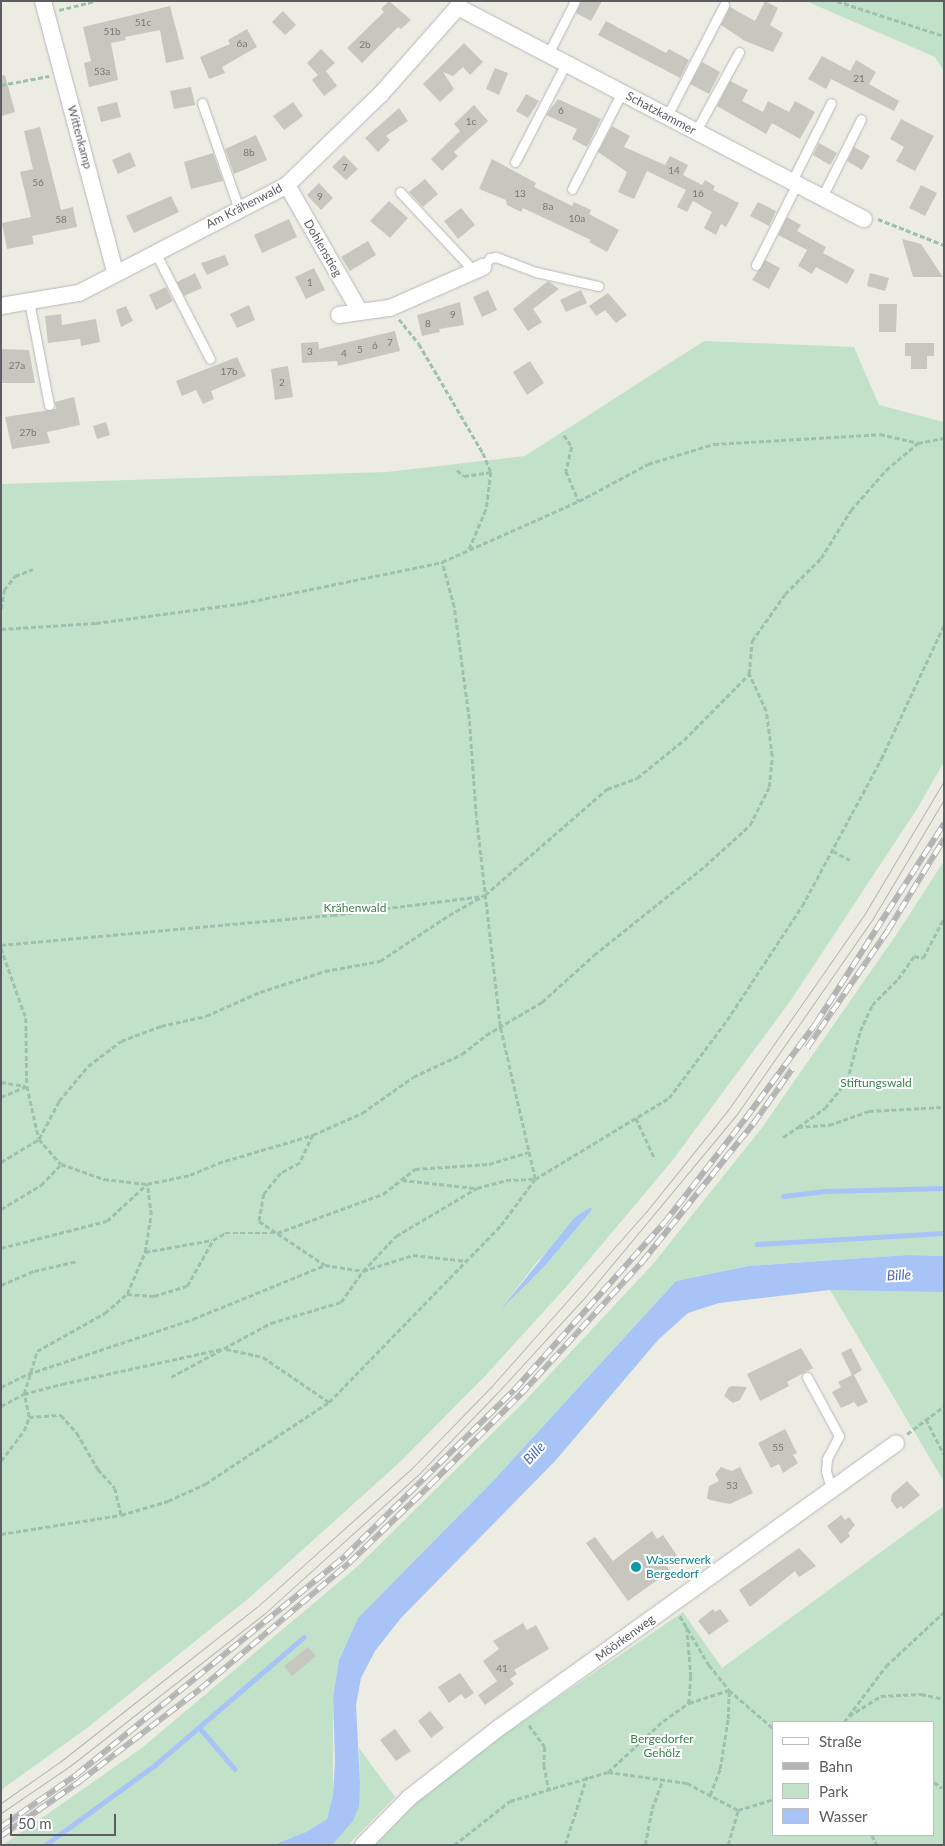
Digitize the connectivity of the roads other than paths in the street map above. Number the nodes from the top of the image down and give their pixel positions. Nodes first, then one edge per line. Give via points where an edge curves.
1 (575, 1) edge
2 (456, 4) edge
3 (724, 5) dead end
4 (44, 7) edge
5 (739, 52) dead end
6 (548, 54) junction
7 (566, 64) junction
8 (622, 92) junction
9 (202, 103) dead end
10 (832, 103) dead end
11 (667, 116) junction
12 (861, 119) dead end
13 (696, 131) junction
14 (515, 162) dead end
15 (794, 183) junction
16 (287, 185) junction
17 (572, 188) dead end
18 (400, 192) dead end
19 (822, 197) junction
20 (238, 209) junction
21 (864, 219) road end
22 (154, 252) junction
23 (756, 265) dead end
24 (478, 269) junction
25 (115, 272) junction
26 (598, 286) dead end
27 (29, 301) junction
28 (2, 302) edge
29 (360, 312) junction
30 (339, 315) dead end
31 (210, 359) dead end
32 (49, 405) dead end
33 (807, 1377) dead end
34 (896, 1443) road end
35 (831, 1489) junction
36 (363, 1845) edge

1 - 6 lane
2 - 6 street, Schatzkammer
2 - 16 street, Am Krähenwald via 382,94
3 - 11 lane
4 - 25 street, Wittenkamp
5 - 13 lane
6 - 7 street, Schatzkammer
7 - 8 street, Schatzkammer
7 - 14 lane
8 - 11 street, Schatzkammer
8 - 17 lane
9 - 20 lane
10 - 15 lane
11 - 13 street, Schatzkammer
12 - 19 lane
13 - 15 street, Schatzkammer
15 - 19 street, Schatzkammer
15 - 23 lane
16 - 20 street, Am Krähenwald
16 - 29 street, Dohlenstieg
18 - 24 lane
19 - 21 street, Schatzkammer
20 - 22 street, Am Krähenwald
22 - 25 street, Am Krähenwald
22 - 31 lane
24 - 26 lane via 496,257 536,272
24 - 29 street via 390,308
25 - 27 street, Am Krähenwald via 79,293
27 - 28 street, Am Krähenwald
27 - 32 lane
29 - 30 street
33 - 35 lane via 839,1436 827,1459 826,1471
34 - 35 street, Möörkenweg
35 - 36 street, Möörkenweg via 520,1713 409,1798

